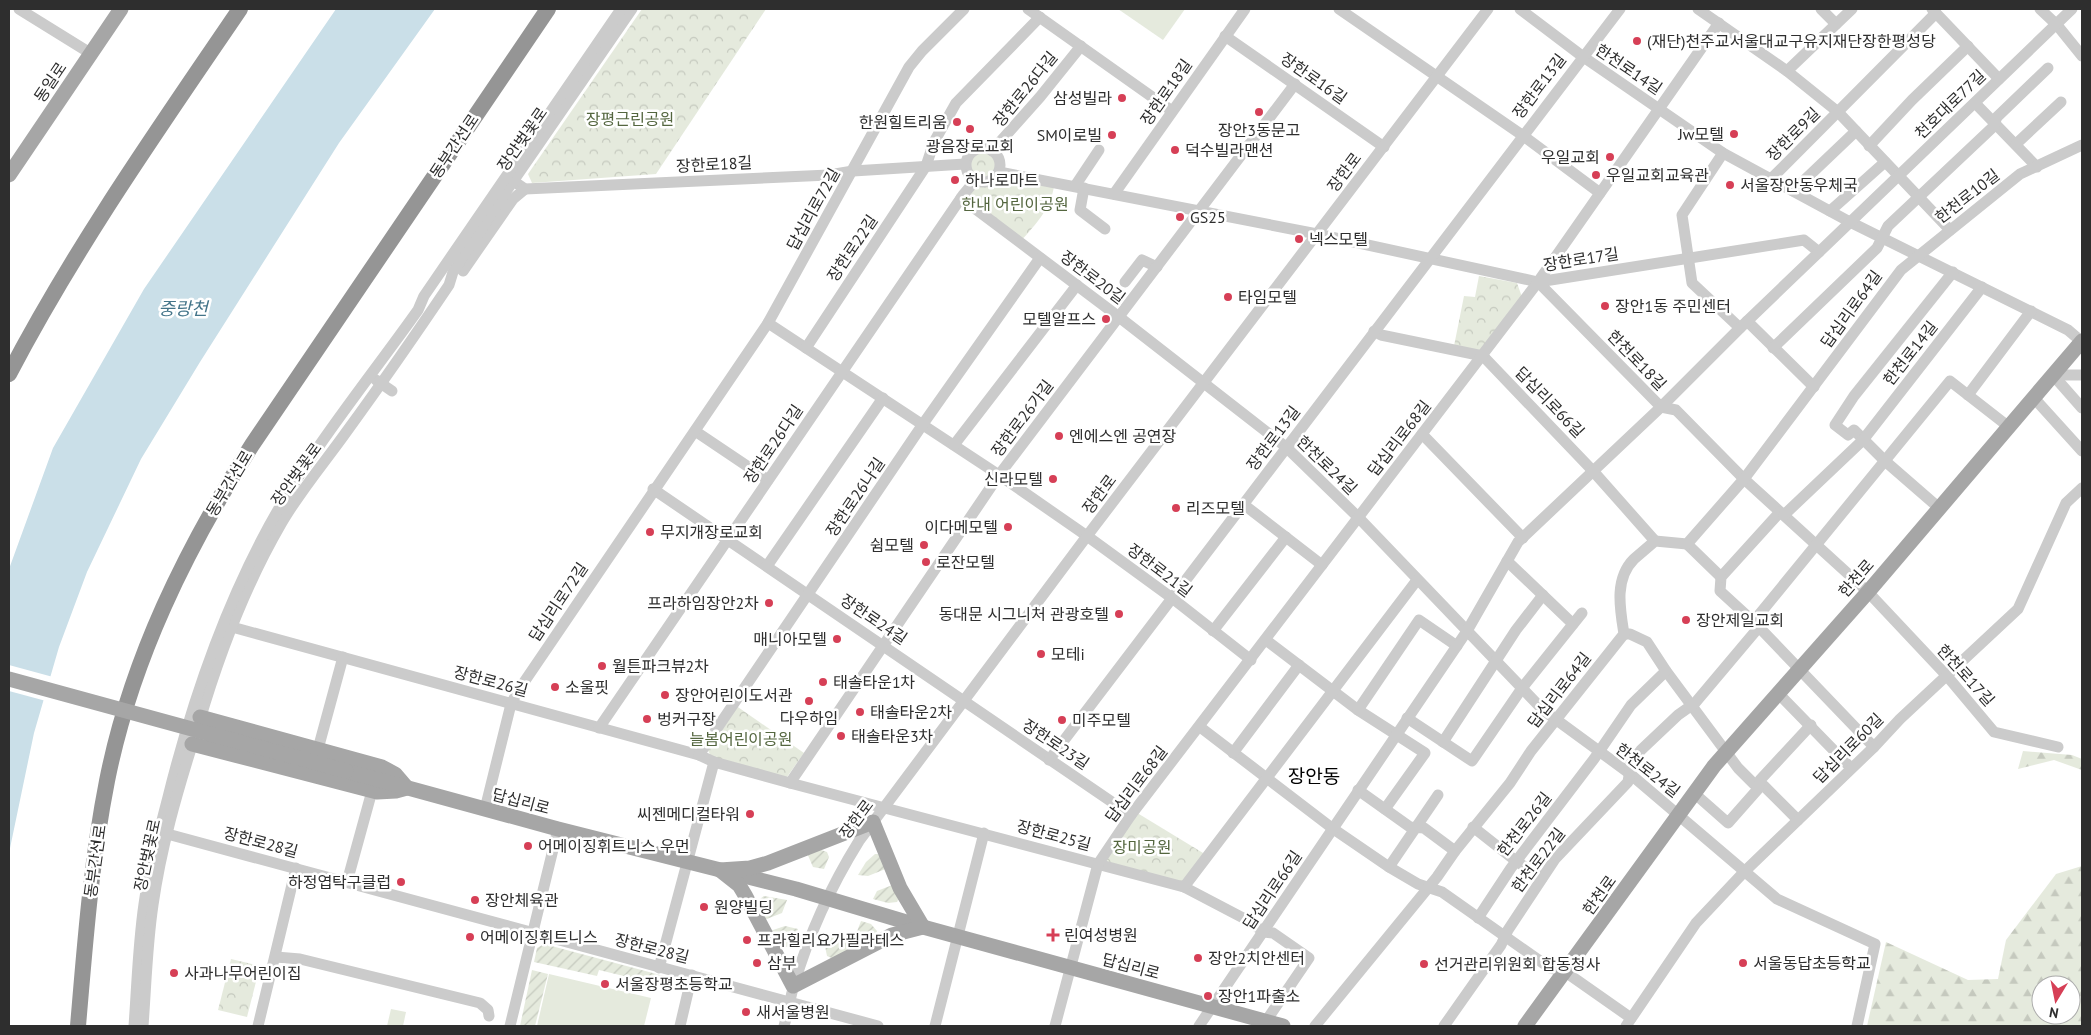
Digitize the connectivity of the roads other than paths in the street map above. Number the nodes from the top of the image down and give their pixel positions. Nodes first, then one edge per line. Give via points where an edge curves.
1 (19, 9) edge
2 (121, 9) edge
3 (240, 9) edge
4 (548, 9) edge
5 (621, 9) edge
6 (632, 9) edge
7 (964, 9) edge
8 (1028, 9) edge
9 (1245, 9) edge
10 (1339, 9) edge
11 (1488, 9) edge
12 (1520, 9) edge
13 (1620, 9) edge
14 (1698, 9) edge
15 (1821, 9) edge
16 (1852, 9) edge
17 (2040, 9) edge
18 (2072, 9) edge
19 (1934, 11) edge
20 (1355, 13) edge
21 (1040, 17) junction
22 (1719, 24) junction
23 (1836, 24) junction
24 (2057, 24) junction
25 (1225, 36) junction
26 (1081, 46) junction
27 (1968, 46) junction
28 (90, 53) junction
29 (1582, 56) junction
30 (2082, 56) edge
31 (2048, 68) dead end
32 (1787, 71) junction
33 (1438, 75) junction
34 (2000, 79) junction
35 (1295, 84) junction
36 (2061, 102) dead end
37 (1975, 103) junction
38 (1659, 109) junction
39 (1172, 111) junction
40 (1838, 112) junction
41 (1995, 123) junction
42 (1856, 131) junction
43 (1522, 135) junction
44 (2016, 144) junction
45 (2082, 145) edge
46 (1869, 146) junction
47 (1384, 147) junction
48 (1099, 150) dead end
49 (992, 151) junction
50 (1724, 154) junction
51 (1885, 162) junction
52 (965, 164) junction
53 (926, 166) junction
54 (2037, 166) junction
55 (853, 171) junction
56 (999, 172) junction
57 (9, 175) edge
58 (1898, 176) junction
59 (510, 178) junction
60 (1771, 179) junction
61 (973, 180) junction
62 (1079, 187) junction
63 (525, 189) junction
64 (1793, 191) junction
65 (1600, 193) junction
66 (1114, 194) junction
67 (1920, 197) junction
68 (961, 198) junction
69 (1199, 211) junction
70 (1830, 211) junction
71 (1850, 222) junction
72 (1105, 229) dead end
73 (1950, 230) junction
74 (1317, 234) junction
75 (1882, 237) junction
76 (1819, 252) junction
77 (1918, 255) junction
78 (1429, 257) junction
79 (1040, 258) junction
80 (1688, 258) junction
81 (1157, 267) junction
82 (1953, 272) junction
83 (1124, 282) dead end
84 (1538, 282) junction
85 (449, 285) junction
86 (1077, 285) junction
87 (1982, 287) junction
88 (2031, 311) junction
89 (1119, 317) junction
90 (768, 323) junction
91 (1743, 325) junction
92 (1374, 331) junction
93 (2082, 342) edge
94 (806, 348) junction
95 (1774, 348) junction
96 (1483, 356) junction
97 (841, 372) junction
98 (9, 374) edge
99 (2053, 375) junction
100 (2082, 375) edge
101 (370, 376) junction
102 (1204, 383) junction
103 (382, 384) junction
104 (1814, 387) junction
105 (392, 391) dead end
106 (1968, 395) junction
107 (883, 398) junction
108 (2034, 398) junction
109 (1661, 407) junction
110 (2082, 408) edge
111 (923, 424) junction
112 (2009, 427) junction
113 (695, 431) junction
114 (1422, 434) junction
115 (1864, 440) junction
116 (954, 445) junction
117 (1286, 447) junction
118 (2082, 451) edge
119 (1886, 461) junction
120 (1593, 471) junction
121 (999, 475) junction
122 (1744, 479) junction
123 (768, 480) junction
124 (2082, 488) edge
125 (654, 490) junction
126 (1243, 504) junction
127 (1939, 508) junction
128 (1782, 514) junction
129 (1358, 518) junction
130 (1087, 536) junction
131 (1286, 537) junction
132 (1523, 538) junction
133 (728, 540) junction
134 (1655, 542) junction
135 (1687, 544) junction
136 (1816, 544) junction
137 (1507, 561) junction
138 (1322, 565) junction
139 (767, 566) junction
140 (1721, 577) junction
141 (1417, 580) junction
142 (1868, 592) junction
143 (809, 594) junction
144 (1543, 595) junction
145 (1172, 598) junction
146 (1582, 612) dead end
147 (1572, 624) junction
148 (1758, 625) junction
149 (232, 627) junction
150 (1213, 630) junction
151 (1466, 631) junction
152 (1624, 634) junction
153 (1266, 640) junction
154 (883, 645) junction
155 (1457, 646) junction
156 (343, 658) junction
157 (1251, 660) junction
158 (1496, 661) junction
159 (1299, 665) junction
160 (1799, 670) junction
161 (1666, 671) junction
162 (1947, 676) junction
163 (9, 679) edge
164 (1522, 688) junction
165 (1333, 691) junction
166 (1778, 694) junction
167 (964, 700) junction
168 (511, 704) junction
169 (1691, 706) junction
170 (1358, 710) junction
171 (200, 717) junction
172 (1407, 718) junction
173 (1557, 719) junction
174 (1811, 725) junction
175 (599, 728) junction
176 (1200, 728) junction
177 (1396, 734) junction
178 (1443, 742) junction
179 (192, 744) junction
180 (1874, 747) junction
181 (2058, 747) dead end
182 (318, 749) junction
183 (1598, 751) junction
184 (1727, 751) junction
185 (1233, 752) junction
186 (699, 755) junction
187 (1049, 760) junction
188 (714, 762) junction
189 (1851, 768) junction
190 (1629, 773) junction
191 (1267, 779) junction
192 (790, 783) junction
193 (1759, 785) junction
194 (407, 788) junction
195 (1358, 790) junction
196 (372, 791) junction
197 (1694, 794) junction
198 (1438, 795) dead end
199 (886, 807) junction
200 (485, 809) junction
201 (1385, 809) junction
202 (1132, 815) junction
203 (1679, 815) junction
204 (1798, 820) junction
205 (873, 822) junction
206 (1473, 827) junction
207 (1332, 828) junction
208 (1416, 828) junction
209 (558, 829) junction
210 (163, 833) junction
211 (984, 833) junction
212 (1455, 851) junction
213 (1516, 861) junction
214 (688, 862) junction
215 (1098, 864) junction
216 (1389, 867) junction
217 (296, 868) junction
218 (720, 870) junction
219 (1744, 872) junction
220 (1542, 878) junction
221 (347, 882) junction
222 (1184, 887) junction
223 (1428, 887) junction
224 (827, 899) junction
225 (1478, 918) junction
226 (922, 927) junction
227 (1264, 932) junction
228 (532, 933) junction
229 (958, 937) junction
230 (1504, 938) junction
231 (276, 957) junction
232 (659, 968) junction
233 (1070, 968) junction
234 (1564, 972) junction
235 (692, 975) junction
236 (793, 986) junction
237 (790, 1002) junction
238 (1212, 1007) junction
239 (489, 1016) dead end
240 (1266, 1021) junction
241 (1629, 1022) edge
242 (78, 1026) edge
243 (134, 1026) edge
244 (143, 1026) edge
245 (258, 1026) edge
246 (510, 1026) edge
247 (680, 1026) edge
248 (784, 1026) edge
249 (878, 1026) edge
250 (935, 1026) edge
251 (1055, 1026) edge
252 (1199, 1026) edge
253 (1283, 1026) edge
254 (1315, 1026) edge
255 (1444, 1026) edge
256 (1525, 1026) edge
257 (1857, 1026) edge

1 - 28 street
2 - 28 main road, 동일로
3 - 98 highway via 92,230
4 - 242 highway, 동부간선로 via 252,446 217,501 165,603 132,689 107,780 91,880
5 - 59 street, 장안벚꽃로
6 - 59 street, 장안벚꽃로
7 - 55 street, 답십리로72길 via 909,67
8 - 21 street, 장한로26다길
9 - 25 street, 장한로18길
10 - 20 street, 장한로13길
11 - 33 street, 장한로
12 - 29 street, 한천로14길
13 - 29 street, 장한로13길
14 - 22 street, 장한로9길
15 - 23 street
16 - 23 street
17 - 24 street
18 - 24 street, 천호대로77길
19 - 27 street
19 - 40 street
20 - 33 street, 장한로13길
21 - 26 street, 장한로26다길
21 - 53 street via 956,103 934,142
22 - 32 street, 장한로9길
22 - 38 street
23 - 32 street
24 - 30 street
24 - 34 street, 천호대로77길
25 - 35 street, 장한로16길
25 - 39 street, 장한로18길
26 - 39 street, 장한로26다길
26 - 49 street, 장한로26다길
27 - 34 street
27 - 46 street
28 - 57 main road, 동일로
29 - 38 street, 한천로14길
29 - 43 street, 장한로13길
31 - 41 street via 1997,117
32 - 40 street, 장한로9길
33 - 43 street, 장한로13길
33 - 47 street, 장한로
34 - 37 street, 천호대로77길
35 - 47 street, 장한로16길
35 - 69 street, 장한로26가길
36 - 44 street
37 - 41 street
37 - 58 street, 천호대로77길
38 - 50 street, 한천로14길
38 - 65 street, 답십리로68길
39 - 66 street, 장한로18길
40 - 42 street, 장한로9길
40 - 60 street, 장한로9길
41 - 44 street
41 - 67 street
42 - 46 street, 장한로9길
42 - 64 street
43 - 65 street, 장한로13길
43 - 78 street, 장한로13길
44 - 54 street
45 - 54 street, 한천로10길
46 - 51 street, 장한로9길
47 - 74 street, 장한로
48 - 62 street
49 - 52 street via 976,149
49 - 56 street via 999,160
50 - 60 street, 한천로14길
50 - 80 street via 1682,215
51 - 58 street, 장한로9길
51 - 70 street
52 - 53 street, 장한로18길
52 - 61 street
53 - 55 street, 장한로18길
53 - 94 street, 장한로22길
54 - 73 street, 한천로10길 via 2020,174
55 - 63 street, 장한로18길
55 - 90 street, 답십리로72길
56 - 61 street via 988,182
56 - 62 street
58 - 67 street, 장한로9길
58 - 71 street, 천호대로77길
59 - 63 street
59 - 85 street, 장안벚꽃로 via 453,272
59 - 101 street, 장안벚꽃로
60 - 64 street, 한천로14길
61 - 68 street, 장한로26다길
62 - 66 street
62 - 72 street via 1080,210
63 - 85 street via 513,199 459,278
64 - 70 street, 한천로14길
65 - 84 street, 답십리로68길
66 - 69 street
67 - 73 street, 장한로9길
67 - 75 street via 1888,226
68 - 79 street, 장한로20길
68 - 97 street, 장한로26다길
69 - 74 street
69 - 81 street, 장한로26가길
70 - 71 street, 한천로14길
71 - 75 street, 한천로14길
71 - 76 street, 답십리로66길
73 - 77 street, 한천로10길
74 - 78 street, 장한로17길
74 - 102 street, 장한로
75 - 77 street, 한천로14길
75 - 95 street via 1877,248
76 - 80 street, 장한로17길 via 1804,240
76 - 91 street, 답십리로66길
77 - 82 street, 한천로14길
77 - 104 street, 답십리로64길 via 1901,270
78 - 84 street, 장한로17길
78 - 92 street, 장한로13길
79 - 86 street, 장한로20길
79 - 111 street, 장한로26나길
80 - 84 street, 장한로17길
80 - 91 street via 1692,283
81 - 83 street via 1142,260
81 - 89 street, 장한로26가길
82 - 87 street, 한천로14길
82 - 115 street, 한천로14길 via 1854,396 1836,425 1848,435 1854,430
84 - 96 street, 답십리로68길
84 - 109 street, 한천로18길
85 - 103 street, 장안벚꽃로
86 - 89 street, 장한로20길
86 - 116 street
87 - 88 street, 한천로14길
87 - 115 street, 한천로14길
88 - 93 street, 한천로14길 via 2068,330
88 - 106 street
89 - 102 street, 장한로20길
89 - 121 street, 장한로26가길
90 - 94 street
90 - 113 street, 답십리로72길
91 - 95 street
91 - 109 street, 답십리로66길
92 - 96 street via 1381,336
92 - 117 street, 장한로13길
93 - 99 main road, 한천로
94 - 97 street
95 - 104 street
96 - 114 street, 답십리로68길
96 - 120 street, 답십리로66길
97 - 107 street
97 - 123 street, 장한로26다길
99 - 100 street
99 - 108 main road, 한천로
99 - 110 street
101 - 103 street
101 - 210 street, 장안벚꽃로 via 283,502 239,586 190,714
102 - 117 street, 한천로24길
102 - 130 street, 장한로
103 - 105 street
103 - 149 street, 장안벚꽃로 via 298,496 251,582
104 - 122 street, 답십리로64길
106 - 112 street
106 - 119 street via 1950,381
107 - 111 street
107 - 139 street
108 - 112 main road, 한천로
108 - 118 street
109 - 120 street, 답십리로66길
109 - 122 street, 한천로18길 via 1676,410
111 - 116 street
111 - 143 street, 장한로26나길
112 - 127 main road, 한천로
113 - 123 street
113 - 125 street, 답십리로72길
114 - 129 street, 답십리로68길
114 - 132 street
115 - 119 street
115 - 128 street
116 - 121 street
117 - 126 street, 장한로13길
117 - 129 street, 한천로24길
119 - 127 street
119 - 136 street
120 - 132 street, 답십리로66길
120 - 134 street, 답십리로66길
121 - 130 street
121 - 154 street, 장한로26가길
122 - 128 street, 한천로18길
122 - 135 street, 답십리로64길
123 - 133 street, 장한로26다길
124 - 162 street, 답십리로60길 via 2066,503 2018,609
125 - 133 street, 장한로24길
125 - 168 street, 답십리로72길
126 - 131 street
126 - 145 street, 장한로13길
127 - 142 main road, 한천로
128 - 136 street, 한천로18길
128 - 140 street
129 - 138 street, 답십리로68길
129 - 141 street, 한천로24길
130 - 145 street, 장한로21길
130 - 167 street, 장한로
131 - 138 street
131 - 150 street
132 - 137 street, 답십리로66길
133 - 139 street, 장한로24길
133 - 175 street, 장한로26다길
134 - 135 street
134 - 152 street via 1633,560 1621,580 1619,606
135 - 140 street
136 - 142 street, 한천로18길
136 - 148 street, 한천로22길 via 1758,616
137 - 144 street
137 - 151 street, 답십리로66길
138 - 153 street, 답십리로68길
139 - 143 street, 장한로24길
140 - 148 street via 1720,591
141 - 151 street, 한천로24길
141 - 165 street
142 - 160 main road, 한천로
142 - 162 street, 한천로17길
143 - 154 street, 장한로24길
143 - 186 street, 장한로26나길
144 - 147 street
144 - 158 street
145 - 150 street, 장한로21길
145 - 187 street, 장한로13길
146 - 147 street
147 - 164 street
148 - 160 street
148 - 169 street, 한천로22길
149 - 156 street, 장한로26길
149 - 171 street, 장안벚꽃로
150 - 157 street, 장한로21길
151 - 155 street, 답십리로66길
151 - 158 street, 한천로24길
152 - 161 street via 1646,642
152 - 173 street, 답십리로64길
153 - 157 street, 답십리로68길
153 - 159 street
154 - 167 street, 장한로24길
154 - 192 street, 장한로26가길
155 - 170 street via 1419,620
155 - 172 street, 답십리로66길
156 - 168 street, 장한로26길
156 - 182 street
157 - 176 street, 답십리로68길
158 - 164 street, 한천로24길
158 - 178 street
159 - 165 street
159 - 185 street
160 - 166 main road, 한천로
160 - 180 street
161 - 169 street
161 - 183 street, 한천로24길 via 1631,705
162 - 180 street, 답십리로60길
162 - 181 street, 한천로17길 via 1994,732
163 - 194 main road, 답십리로, bridge
164 - 173 street, 한천로24길 via 1543,710
164 - 178 street via 1472,761
165 - 170 street
165 - 191 street
166 - 174 street
166 - 184 main road, 한천로
167 - 187 street, 장한로23길
167 - 199 street, 장한로
168 - 175 street, 장한로26길
168 - 200 street, 답십리로72길
169 - 184 street
169 - 190 street, 한천로22길 via 1641,750 1631,763
170 - 177 street
171 - 179 street, 장안벚꽃로
171 - 182 main road
172 - 177 street, 답십리로66길
172 - 178 street
173 - 183 street, 한천로24길
173 - 206 street, 답십리로64길
174 - 189 street
174 - 193 street via 1760,780
175 - 186 street, 장한로26길
176 - 185 street
176 - 202 street, 답십리로68길
177 - 195 street, 답십리로66길
177 - 201 street via 1424,753
179 - 196 main road
179 - 210 street, 장안벚꽃로
180 - 189 street, 답십리로60길
182 - 194 main road via 382,767 395,774
183 - 190 street, 한천로24길
183 - 213 street, 한천로26길
184 - 193 street via 1738,768
184 - 197 main road, 한천로
185 - 191 street
186 - 188 street, 장한로26길
187 - 202 street, 장한로23길
188 - 192 street, 장한로26길
188 - 214 street
189 - 204 street, 답십리로60길
190 - 203 street, 한천로24길
190 - 220 street, 한천로22길 via 1628,782 1555,858
191 - 207 street
191 - 222 street
192 - 199 street, 장한로26길
193 - 197 street via 1728,823
193 - 204 street via 1764,786
194 - 196 main road
194 - 200 main road, 답십리로
195 - 201 street
195 - 207 street, 답십리로66길
196 - 221 street
197 - 203 main road, 한천로
198 - 208 street
199 - 205 street, 장한로
199 - 211 street, 장한로25길
200 - 209 main road, 답십리로
201 - 208 street
202 - 215 street, 답십리로68길
203 - 219 street
203 - 234 main road, 한천로
204 - 219 street, 답십리로60길
205 - 218 main road via 768,863
205 - 224 street, 장한로 via 836,877
205 - 226 main road via 900,888
206 - 212 street, 답십리로64길
206 - 213 street
207 - 216 street
207 - 227 street, 답십리로66길
208 - 212 street via 1424,828
208 - 216 street
209 - 214 main road, 답십리로
209 - 228 street
210 - 217 street, 장한로28길
210 - 243 street, 장안벚꽃로 via 144,906
210 - 244 street, 장안벚꽃로
211 - 215 street, 장한로25길
211 - 229 street
212 - 223 street, 답십리로64길
213 - 220 street
213 - 225 street, 한천로26길
214 - 218 main road, 답십리로
214 - 232 street
215 - 222 street, 장한로25길
215 - 233 street, 답십리로68길
216 - 223 street
217 - 221 street, 장한로28길
217 - 231 street
218 - 224 main road, 답십리로
218 - 236 main road via 739,885
219 - 241 street, 답십리로60길 via 1696,923
219 - 257 street via 1777,899 1875,944
220 - 230 street, 한천로22길
221 - 228 street, 장한로28길
222 - 227 street, 장한로25길
223 - 225 street via 1442,892
223 - 254 street, 답십리로64길
224 - 226 main road, 답십리로
224 - 236 street, 장한로
225 - 230 street
226 - 229 main road, 답십리로
226 - 236 main road via 892,934
227 - 238 street, 답십리로66길
227 - 240 street via 1273,933 1309,958
228 - 232 street, 장한로28길
228 - 246 street
229 - 233 main road, 답십리로
229 - 250 street
230 - 234 street via 1550,968
230 - 255 street, 한천로22길
231 - 239 street via 300,958 480,1003 488,1010
231 - 245 street
232 - 235 street, 장한로28길
233 - 238 main road, 답십리로
233 - 251 street, 답십리로68길
234 - 241 street
234 - 256 main road, 한천로
235 - 237 street, 장한로28길
235 - 247 street
236 - 237 street, 장한로
237 - 248 street, 장한로
237 - 249 street, 장한로28길
238 - 240 main road, 답십리로
238 - 252 street, 답십리로66길
240 - 253 main road, 답십리로

